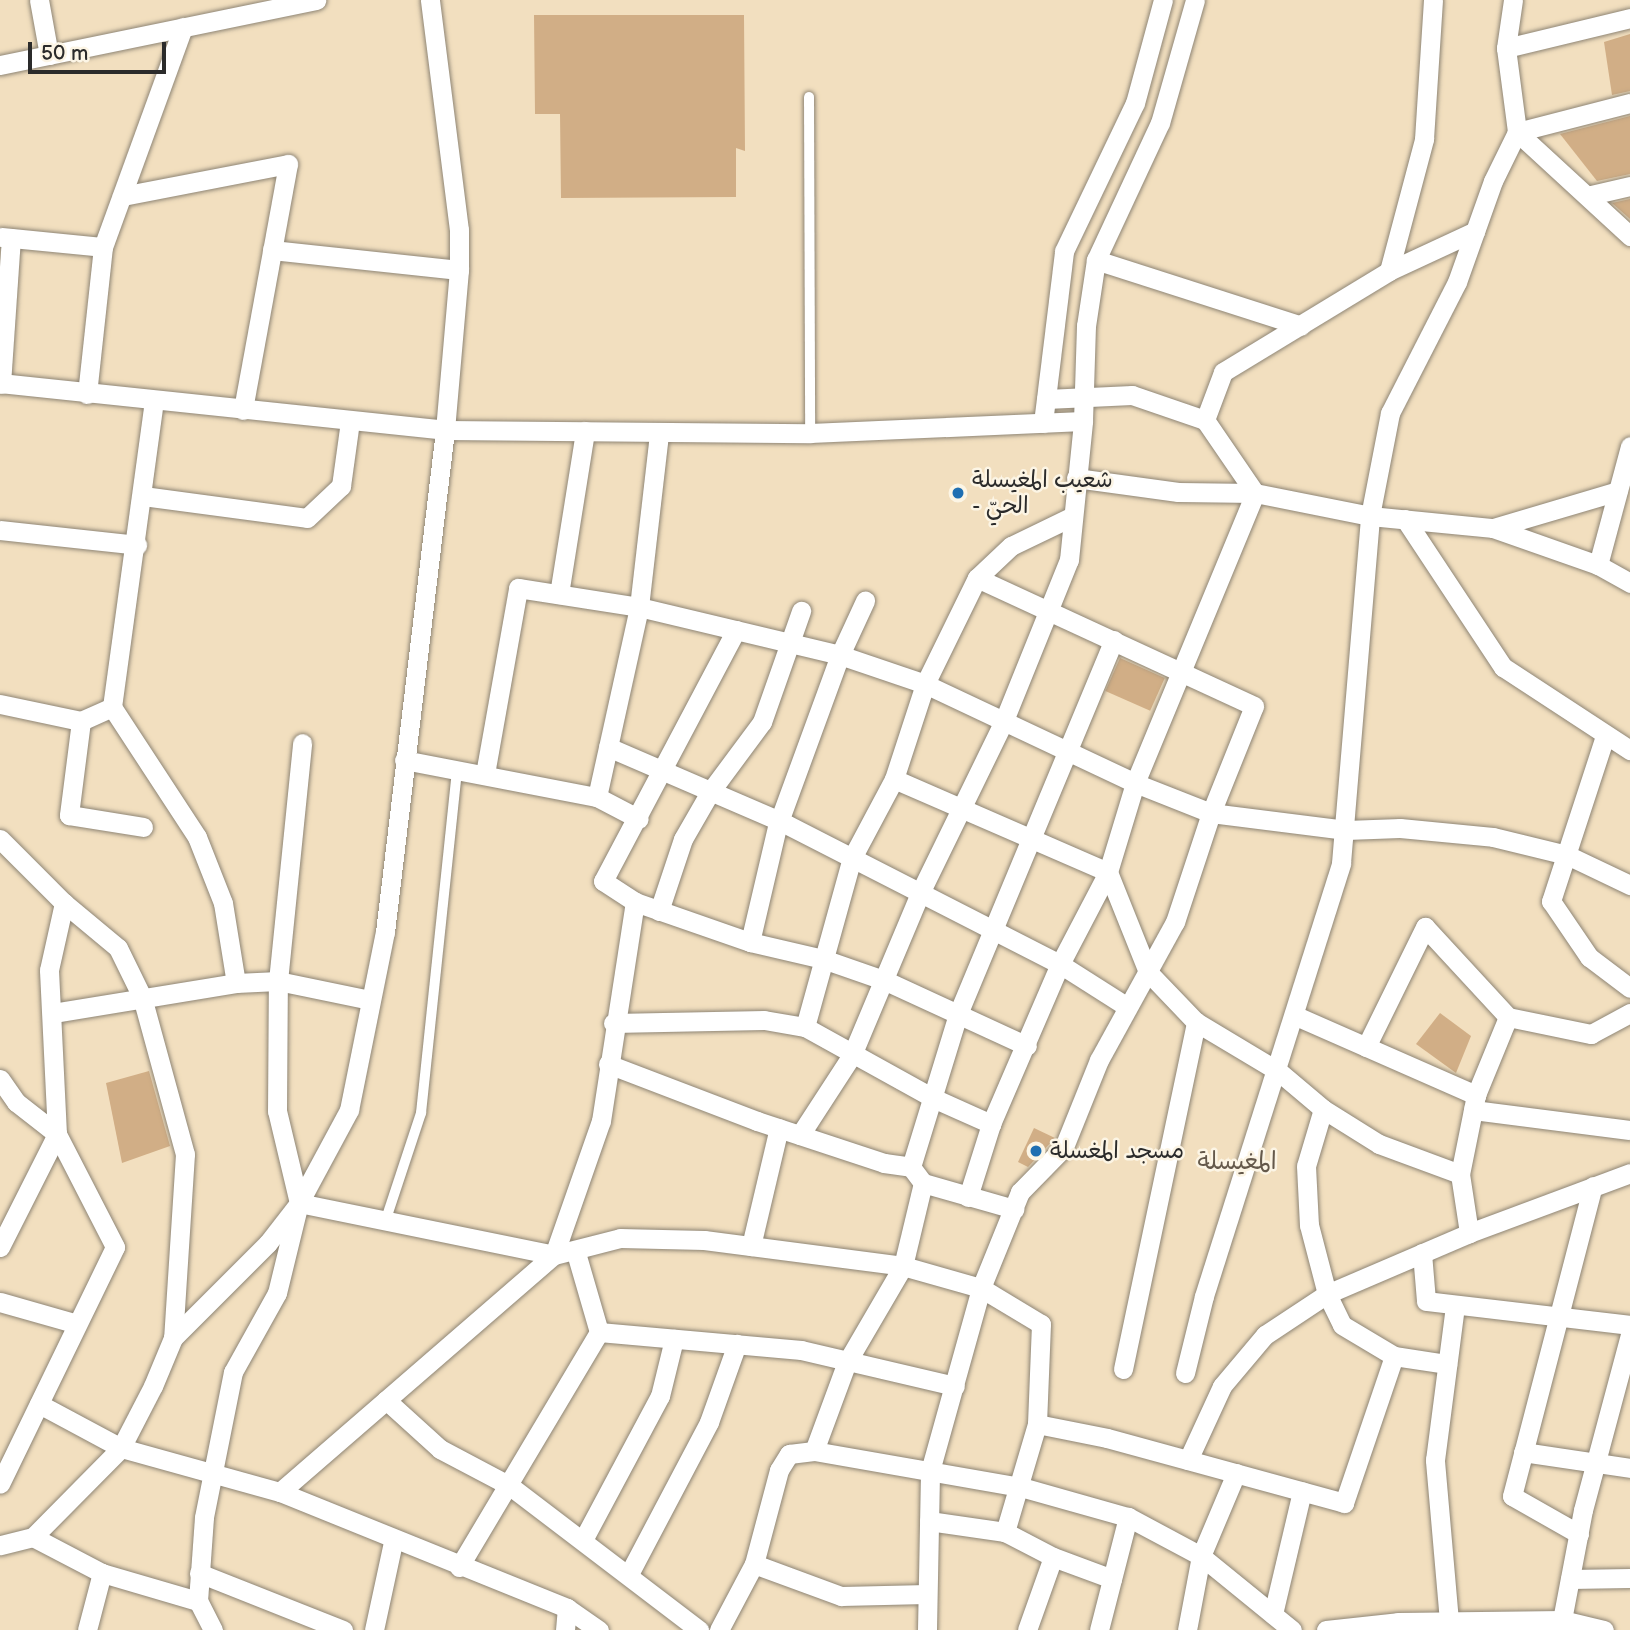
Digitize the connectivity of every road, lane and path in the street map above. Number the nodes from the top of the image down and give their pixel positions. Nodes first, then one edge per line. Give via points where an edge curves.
1 (39, 0) edge
2 (316, 0) edge
3 (430, 0) edge
4 (1163, 0) edge
5 (1195, 0) edge
6 (1433, 0) edge
7 (1513, 0) edge
8 (1630, 18) edge
9 (183, 27) junction
10 (1506, 48) junction
11 (49, 55) junction
12 (0, 65) edge
13 (809, 97) dead end
14 (1630, 103) edge
15 (1517, 132) junction
16 (1630, 186) edge
17 (1591, 195) junction
18 (122, 196) junction
19 (1475, 231) junction
20 (1630, 236) edge
21 (6, 238) edge
22 (103, 247) junction
23 (272, 250) junction
24 (1096, 260) junction
25 (459, 270) junction
26 (1389, 271) junction
27 (1301, 326) junction
28 (1, 384) edge
29 (87, 394) junction
30 (1084, 395) junction
31 (1046, 399) junction
32 (154, 401) junction
33 (243, 410) junction
34 (1205, 420) junction
35 (350, 421) junction
36 (1083, 421) junction
37 (1043, 423) junction
38 (445, 430) junction
39 (585, 431) junction
40 (810, 433) junction
41 (659, 435) junction
42 (1630, 446) edge
43 (1076, 478) junction
44 (1618, 491) junction
45 (1255, 493) junction
46 (143, 496) junction
47 (1370, 516) junction
48 (1071, 517) junction
49 (1405, 519) junction
50 (1493, 528) junction
51 (0, 530) edge
52 (137, 545) junction
53 (1598, 565) junction
54 (976, 578) junction
55 (1630, 583) edge
56 (559, 594) junction
57 (865, 601) dead end
58 (639, 607) junction
59 (1050, 610) junction
60 (801, 611) dead end
61 (736, 630) junction
62 (1114, 640) junction
63 (787, 642) junction
64 (840, 655) junction
65 (1181, 672) junction
66 (925, 684) junction
67 (0, 704) edge
68 (112, 707) junction
69 (81, 721) junction
70 (1003, 723) junction
71 (1605, 736) junction
72 (302, 743) dead end
73 (608, 747) junction
74 (1630, 750) edge
75 (1069, 753) junction
76 (404, 760) junction
77 (457, 769) junction
78 (665, 770) junction
79 (485, 774) junction
80 (894, 779) junction
81 (1135, 783) junction
82 (709, 792) junction
83 (597, 797) junction
84 (961, 808) junction
85 (1211, 813) junction
86 (639, 819) junction
87 (780, 821) junction
88 (143, 827) dead end
89 (1346, 830) junction
90 (1034, 840) junction
91 (2, 847) edge
92 (1567, 855) junction
93 (852, 858) junction
94 (1108, 872) junction
95 (1630, 885) edge
96 (920, 893) junction
97 (635, 902) junction
98 (64, 903) junction
99 (659, 911) junction
100 (992, 930) junction
101 (750, 942) junction
102 (823, 959) junction
103 (1060, 964) junction
104 (1149, 972) junction
105 (278, 981) junction
106 (886, 981) junction
107 (236, 983) junction
108 (1630, 988) edge
109 (142, 997) junction
110 (370, 1000) junction
111 (1126, 1006) junction
112 (53, 1013) junction
113 (1630, 1013) edge
114 (958, 1014) junction
115 (1296, 1016) junction
116 (1508, 1017) junction
117 (1196, 1022) junction
118 (613, 1023) junction
119 (805, 1027) junction
120 (1027, 1046) junction
121 (1366, 1047) junction
122 (852, 1055) junction
123 (608, 1065) junction
124 (1278, 1071) junction
125 (0, 1079) edge
126 (933, 1098) junction
127 (1474, 1102) junction
128 (1322, 1109) junction
129 (991, 1124) junction
130 (779, 1128) junction
131 (1630, 1129) edge
132 (58, 1134) junction
133 (800, 1135) junction
134 (911, 1167) junction
135 (1630, 1172) edge
136 (1460, 1174) junction
137 (923, 1183) junction
138 (1593, 1186) junction
139 (968, 1197) junction
140 (299, 1203) junction
141 (1014, 1209) junction
142 (386, 1219) junction
143 (1469, 1233) junction
144 (751, 1246) junction
145 (0, 1247) edge
146 (576, 1253) junction
147 (1422, 1253) junction
148 (554, 1255) junction
149 (903, 1266) junction
150 (981, 1288) junction
151 (1327, 1294) junction
152 (0, 1302) edge
153 (1455, 1305) junction
154 (1556, 1319) junction
155 (77, 1324) junction
156 (1630, 1325) edge
157 (599, 1332) junction
158 (1630, 1335) edge
159 (173, 1338) junction
160 (674, 1339) junction
161 (737, 1344) junction
162 (1394, 1356) junction
163 (847, 1362) junction
164 (1447, 1363) junction
165 (1123, 1369) dead end
166 (1185, 1373) dead end
167 (955, 1385) junction
168 (386, 1400) junction
169 (39, 1404) junction
170 (1037, 1424) junction
171 (121, 1448) junction
172 (814, 1451) junction
173 (1523, 1452) junction
174 (1188, 1460) junction
175 (1596, 1463) junction
176 (1630, 1468) edge
177 (930, 1471) junction
178 (213, 1472) junction
179 (1236, 1472) junction
180 (0, 1484) edge
181 (510, 1486) junction
182 (1021, 1487) junction
183 (1302, 1491) junction
184 (281, 1492) junction
185 (1128, 1517) junction
186 (929, 1521) junction
187 (1005, 1532) junction
188 (1579, 1534) junction
189 (33, 1537) junction
190 (583, 1540) junction
191 (393, 1542) junction
192 (0, 1545) edge
193 (1201, 1556) junction
194 (1053, 1557) junction
195 (754, 1564) junction
196 (459, 1567) junction
197 (102, 1573) junction
198 (200, 1573) junction
199 (629, 1574) junction
200 (1630, 1578) edge
201 (1112, 1579) junction
202 (1570, 1579) junction
203 (927, 1594) junction
204 (198, 1601) junction
205 (567, 1608) junction
206 (1273, 1614) junction
207 (1563, 1620) junction
208 (1449, 1621) junction
209 (1398, 1626) edge
210 (87, 1630) edge
211 (213, 1630) edge
212 (343, 1630) edge
213 (374, 1630) edge
214 (565, 1630) edge
215 (599, 1630) edge
216 (699, 1630) edge
217 (719, 1630) edge
218 (927, 1630) edge
219 (1027, 1630) edge
220 (1099, 1630) edge
221 (1187, 1630) edge
222 (1292, 1630) edge
223 (1326, 1630) edge
224 (1604, 1630) edge

1 - 11 street
2 - 9 street
3 - 25 street via 459,230
4 - 31 street via 1135,103 1064,251
5 - 24 street via 1160,123
6 - 26 street via 1424,139
7 - 10 street
8 - 10 street
9 - 11 street
9 - 18 street
10 - 15 street
11 - 12 street
13 - 40 lane
14 - 15 street
15 - 17 street
15 - 19 street
16 - 17 street
17 - 20 street
18 - 22 street
18 - 23 street via 288,164
19 - 26 street
19 - 47 street via 1457,282 1390,413
21 - 22 street
21 - 28 street
22 - 29 street
23 - 25 street
23 - 33 street
24 - 27 street
24 - 30 street via 1086,326
25 - 38 street
26 - 27 street
27 - 34 street via 1223,372
28 - 29 street
29 - 32 street
30 - 31 street
30 - 34 street via 1132,395
30 - 36 street
31 - 37 street
32 - 33 street
32 - 46 street
33 - 35 street
34 - 45 street
35 - 38 street
35 - 46 street via 341,486 307,518
36 - 37 street
36 - 43 street
37 - 40 street
38 - 39 street
38 - 76 street
39 - 41 street
39 - 56 street
40 - 41 street
41 - 58 street
42 - 44 street
43 - 45 street via 1178,492
43 - 48 street
44 - 50 street
44 - 53 street
45 - 47 street
45 - 65 street
46 - 52 street
47 - 49 street
47 - 89 street
48 - 54 street via 1011,546
48 - 59 street via 1069,560
49 - 50 street
49 - 71 street via 1503,667
50 - 53 street
51 - 52 street
52 - 68 street
53 - 55 street
54 - 59 street
54 - 66 street
56 - 58 street
56 - 79 street via 518,588
57 - 64 street
58 - 61 street
58 - 73 street
59 - 62 street
59 - 70 street
60 - 63 street
61 - 63 street
61 - 78 street
62 - 65 street
62 - 75 street
63 - 64 street
63 - 82 street via 762,722
64 - 66 street
64 - 87 street
65 - 81 street
65 - 85 street via 1254,705
66 - 70 street
66 - 80 street
67 - 69 street
68 - 69 street
68 - 107 street via 197,837 223,903
69 - 88 street via 69,815
70 - 75 street
70 - 84 street
71 - 74 street
71 - 92 street
72 - 105 street
73 - 78 street
73 - 83 street
75 - 81 street
75 - 90 street
76 - 77 street
76 - 110 street via 385,932
77 - 79 street
77 - 142 lane via 421,1112
78 - 82 street
78 - 86 street
79 - 83 street
80 - 84 street
80 - 93 street
81 - 85 street
81 - 94 street
82 - 87 street
82 - 99 street via 683,839
83 - 86 street
84 - 90 street
84 - 96 street
85 - 89 street
85 - 104 street via 1175,922
86 - 97 street via 603,881
87 - 93 street
87 - 101 street
89 - 92 street via 1400,828 1493,837
89 - 115 street via 1341,863
90 - 94 street
90 - 100 street
91 - 98 street
92 - 95 street
92 - 108 street via 1551,901 1589,957
93 - 96 street
93 - 102 street
94 - 103 street
94 - 104 street
96 - 100 street
96 - 106 street
97 - 99 street
97 - 118 street
98 - 109 street via 118,948
98 - 112 street via 49,970
99 - 101 street
100 - 103 street
100 - 114 street
101 - 102 street
102 - 106 street
102 - 119 street
103 - 111 street
103 - 120 street
104 - 111 street
104 - 117 street
105 - 107 street
105 - 110 street
105 - 140 street via 277,1111
106 - 114 street
106 - 122 street
107 - 109 street
109 - 112 street
109 - 159 street via 185,1154
110 - 140 street via 349,1110
111 - 141 street via 1064,1147 1020,1192
112 - 132 street
113 - 116 street via 1591,1034
114 - 120 street
114 - 126 street
115 - 121 street
115 - 124 street
116 - 121 street via 1425,927
116 - 127 street
117 - 124 street
117 - 165 street
118 - 119 street via 764,1020
118 - 123 street
119 - 122 street
120 - 129 street
121 - 127 street
122 - 126 street
122 - 133 street
123 - 130 street
123 - 148 street via 601,1121
124 - 128 street
124 - 166 street via 1204,1296
125 - 132 street via 16,1102
126 - 129 street
126 - 134 street
127 - 131 street
127 - 136 street
128 - 136 street via 1379,1144
128 - 151 street via 1306,1166 1309,1225
129 - 139 street
130 - 133 street
130 - 144 street
132 - 145 street
132 - 155 street via 115,1247
133 - 134 street via 884,1163
134 - 137 street
135 - 138 street
136 - 143 street
137 - 139 street
137 - 149 street
138 - 143 street
138 - 154 street
139 - 141 street
140 - 142 street
140 - 159 street via 268,1243
140 - 178 street via 277,1293 233,1372
141 - 150 street
142 - 148 street
143 - 147 street
144 - 146 street via 620,1238
144 - 149 street
146 - 148 street
146 - 157 street
147 - 151 street
147 - 153 street via 1426,1301
148 - 168 street
149 - 150 street
149 - 163 street
150 - 167 street
150 - 170 street via 1041,1324
151 - 162 street via 1342,1325
151 - 174 street via 1265,1335 1222,1386
152 - 155 street
153 - 154 street
153 - 164 street
154 - 156 street
154 - 173 street
155 - 169 street
157 - 160 street
157 - 181 street
158 - 175 street
159 - 171 street
160 - 161 street
160 - 190 street via 660,1396
161 - 163 street via 802,1350
161 - 199 street via 709,1422
162 - 164 street
162 - 183 street via 1344,1503
163 - 167 street
163 - 172 street
164 - 208 street via 1435,1460
167 - 177 street
168 - 181 street via 440,1448
168 - 184 street
169 - 171 street
169 - 180 street
170 - 174 street
170 - 182 street
171 - 178 street
171 - 189 street
172 - 177 street
172 - 195 street via 789,1454 779,1470
173 - 175 street
173 - 188 street via 1512,1496
174 - 179 street
175 - 176 street
175 - 188 street
177 - 182 street
177 - 186 street
178 - 184 street
178 - 198 street
179 - 183 street
179 - 193 street
181 - 190 street
181 - 196 street
182 - 185 street
182 - 187 street
183 - 206 street
184 - 191 street
185 - 193 street
185 - 201 street
186 - 187 street
186 - 203 street
187 - 194 street
188 - 202 street
189 - 192 street
189 - 197 street
190 - 199 street
191 - 196 street
191 - 213 street
193 - 206 street
193 - 221 street
194 - 201 street
194 - 219 street
195 - 203 street via 841,1596
195 - 217 street
196 - 205 street
197 - 204 street
197 - 210 street
198 - 204 street
198 - 212 street
199 - 216 street
200 - 202 street
201 - 220 street
202 - 207 street
203 - 218 street
204 - 211 street
205 - 214 street
205 - 215 street
206 - 222 street
207 - 208 street
207 - 224 street
208 - 209 street
209 - 223 street

